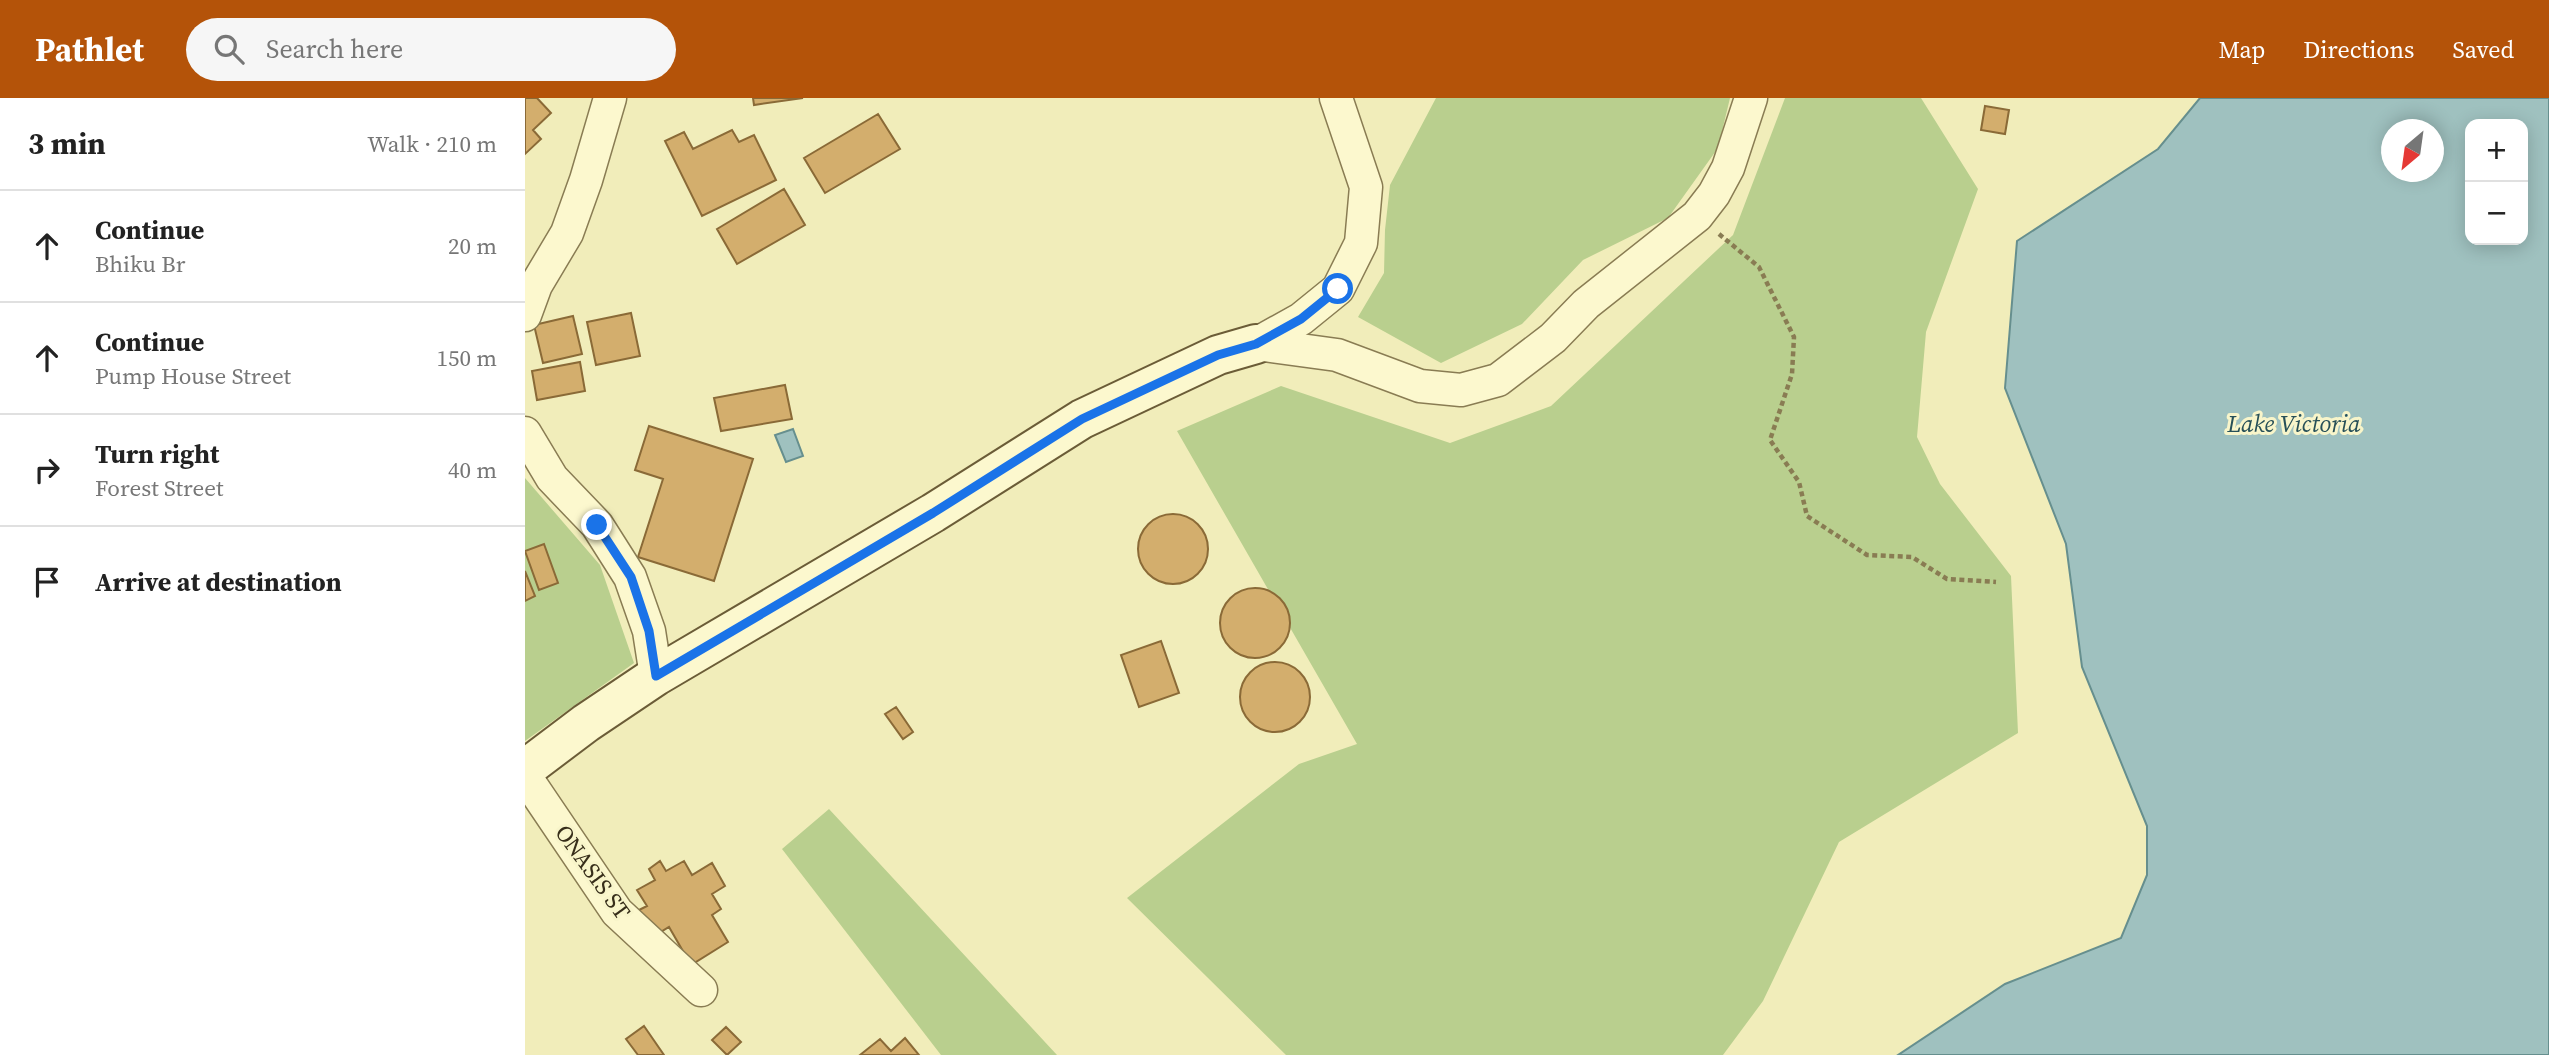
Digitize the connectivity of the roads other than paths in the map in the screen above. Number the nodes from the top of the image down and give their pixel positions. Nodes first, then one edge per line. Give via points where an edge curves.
1 (610, 98) edge
2 (1336, 98) edge
3 (1751, 98) edge
4 (525, 315) edge
5 (1256, 344) junction
6 (525, 433) edge
7 (656, 676) junction
8 (525, 769) edge
9 (525, 776) edge
10 (701, 990) dead end

1 - 4 street via 567,233 536,285
2 - 5 street via 1366,187 1361,243 1338,289 1301,319
3 - 5 street via 1728,168 1696,216 1498,380 1461,390 1420,386 1336,355
5 - 7 street via 1218,355 1082,419 933,513
6 - 7 street via 551,478 597,525 631,577 649,631
7 - 8 street
9 - 10 street, ONASIS ST via 617,912

